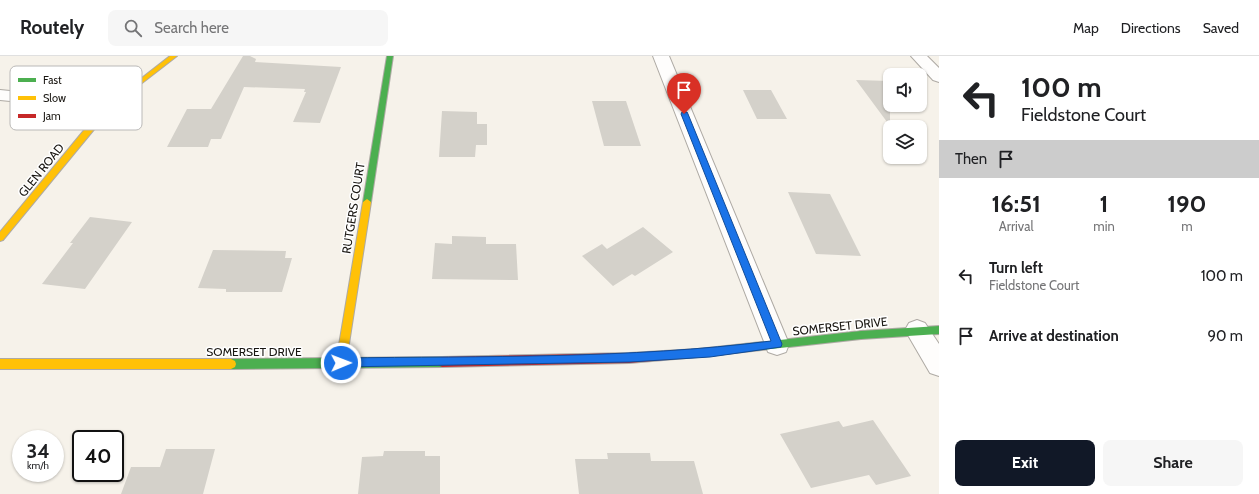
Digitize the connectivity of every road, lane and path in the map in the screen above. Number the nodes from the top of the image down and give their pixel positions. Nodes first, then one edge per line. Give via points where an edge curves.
1 (174, 56) edge
2 (390, 56) edge
3 (661, 56) edge
4 (919, 56) edge
5 (939, 77) edge
6 (142, 80) edge
7 (0, 95) edge
8 (10, 96) edge
9 (90, 130) edge
10 (0, 238) edge
11 (928, 330) edge
12 (777, 344) junction
13 (341, 363) junction
14 (0, 364) edge
15 (939, 365) edge

1 - 6 street, GLEN ROAD
2 - 13 street, RUTGERS COURT
3 - 12 street
4 - 5 street
7 - 8 street
9 - 10 street, GLEN ROAD
11 - 12 street, SOMERSET DRIVE
11 - 15 street
12 - 13 street, SOMERSET DRIVE via 710,353 630,358
13 - 14 street, SOMERSET DRIVE

